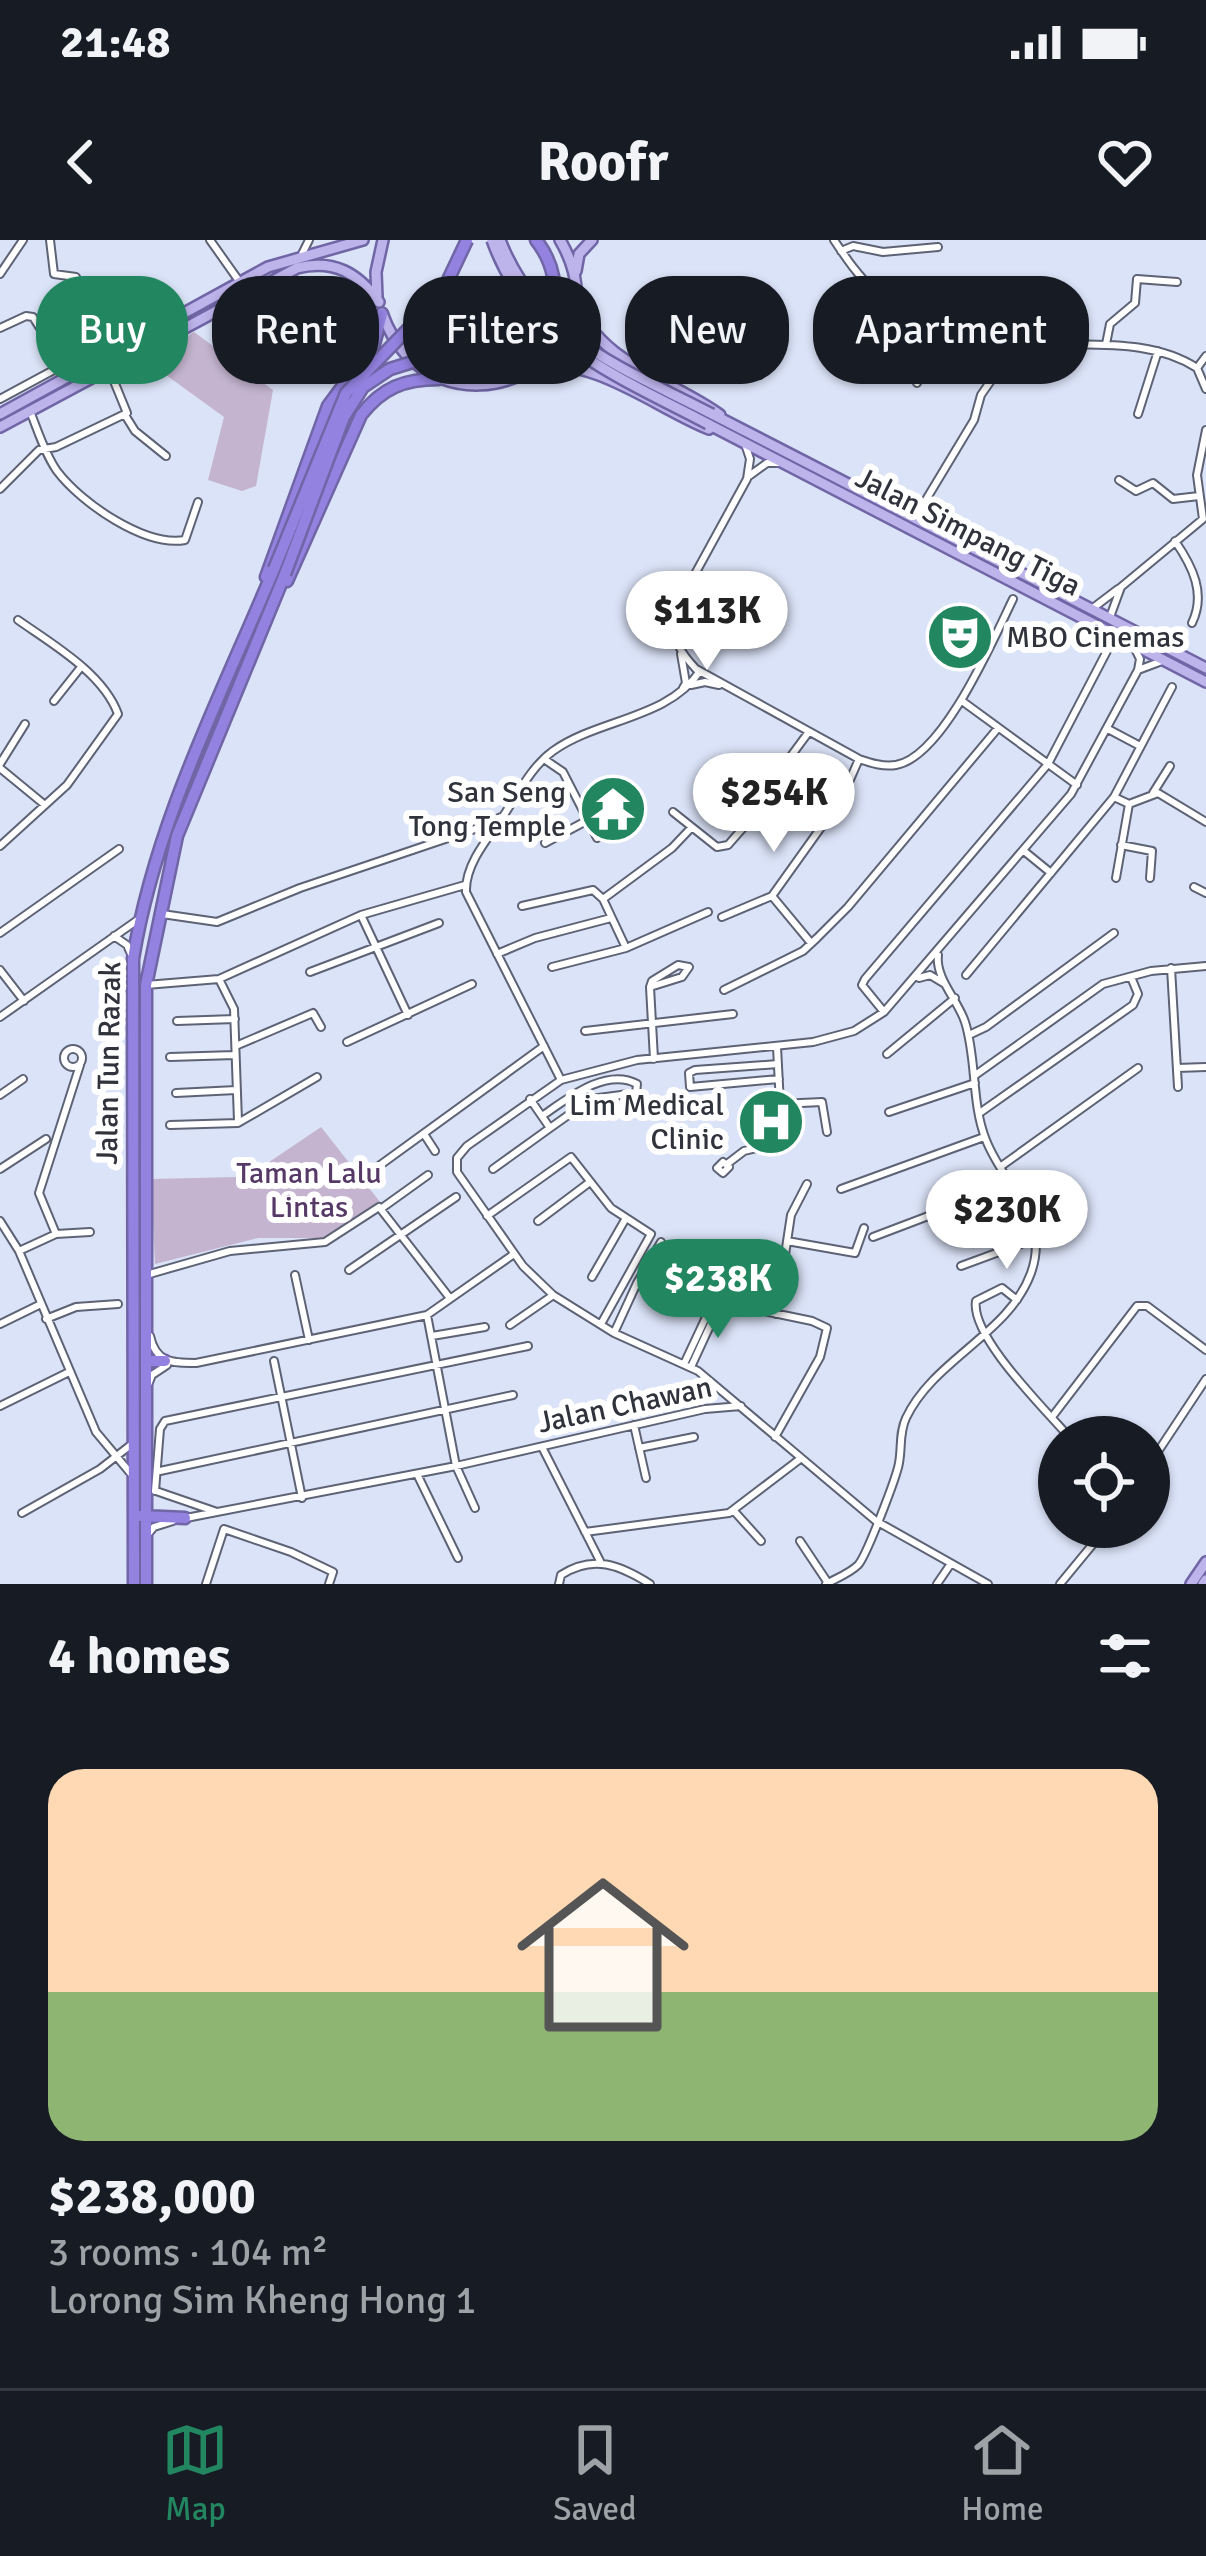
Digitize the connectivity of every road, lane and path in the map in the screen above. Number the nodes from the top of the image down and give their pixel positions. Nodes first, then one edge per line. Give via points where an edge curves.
1 (23, 240) edge
2 (50, 240) edge
3 (210, 240) edge
4 (310, 240) edge
5 (363, 240) edge
6 (383, 240) edge
7 (467, 240) edge
8 (496, 240) edge
9 (560, 240) edge
10 (592, 240) edge
11 (834, 240) edge
12 (539, 244) edge
13 (938, 247) dead end
14 (331, 250) junction
15 (841, 251) junction
16 (298, 256) junction
17 (0, 274) edge
18 (56, 276) edge
19 (235, 276) edge
20 (255, 276) edge
21 (575, 276) edge
22 (576, 276) edge
23 (863, 276) edge
24 (1178, 282) dead end
25 (381, 308) junction
26 (36, 324) edge
27 (188, 325) edge
28 (0, 328) edge
29 (601, 342) edge
30 (1089, 343) edge
31 (1106, 344) junction
32 (403, 351) edge
33 (1158, 351) junction
34 (1206, 356) edge
35 (1197, 368) junction
36 (601, 377) edge
37 (36, 379) edge
38 (403, 383) edge
39 (55, 384) edge
40 (81, 384) edge
41 (116, 384) edge
42 (988, 384) edge
43 (1206, 389) edge
44 (0, 399) edge
45 (30, 411) junction
46 (0, 414) edge
47 (1138, 414) dead end
48 (125, 415) junction
49 (0, 427) edge
50 (728, 429) junction
51 (1206, 430) edge
52 (745, 444) junction
53 (46, 449) junction
54 (166, 456) dead end
55 (781, 464) junction
56 (747, 478) junction
57 (1120, 480) dead end
58 (0, 489) edge
59 (1199, 496) junction
60 (198, 502) dead end
61 (915, 518) junction
62 (1204, 521) edge
63 (1175, 541) junction
64 (279, 572) junction
65 (1003, 578) junction
66 (1121, 587) junction
67 (1032, 591) junction
68 (269, 596) junction
69 (1012, 599) junction
70 (1093, 608) junction
71 (1110, 617) junction
72 (18, 620) dead end
73 (1192, 623) dead end
74 (1132, 644) junction
75 (680, 648) junction
76 (1107, 651) dead end
77 (1166, 662) junction
78 (81, 667) junction
79 (1206, 668) edge
80 (1138, 670) junction
81 (700, 671) junction
82 (1206, 682) edge
83 (1172, 686) dead end
84 (728, 687) junction
85 (685, 688) junction
86 (54, 701) dead end
87 (962, 701) junction
88 (25, 724) dead end
89 (998, 728) junction
90 (1108, 729) junction
91 (808, 733) junction
92 (1140, 746) junction
93 (544, 759) junction
94 (859, 759) junction
95 (1048, 764) junction
96 (0, 766) edge
97 (1170, 766) dead end
98 (1077, 785) junction
99 (1153, 793) junction
100 (1114, 797) junction
101 (1129, 804) junction
102 (45, 806) junction
103 (674, 812) dead end
104 (504, 815) junction
105 (588, 820) junction
106 (1206, 822) edge
107 (691, 828) junction
108 (475, 830) junction
109 (489, 836) junction
110 (597, 838) dead end
111 (545, 843) dead end
112 (1120, 845) junction
113 (0, 846) edge
114 (118, 849) dead end
115 (1024, 851) junction
116 (1051, 873) junction
117 (1116, 878) dead end
118 (1150, 878) dead end
119 (465, 885) junction
120 (1194, 887) dead end
121 (1206, 893) edge
122 (772, 896) junction
123 (603, 899) junction
124 (521, 905) dead end
125 (708, 912) dead end
126 (158, 914) junction
127 (361, 915) junction
128 (722, 917) dead end
129 (611, 918) junction
130 (139, 919) junction
131 (439, 923) dead end
132 (0, 933) edge
133 (1114, 933) dead end
134 (113, 935) junction
135 (811, 944) junction
136 (374, 946) junction
137 (626, 948) junction
138 (940, 950) junction
139 (497, 954) junction
140 (133, 959) junction
141 (1206, 966) edge
142 (552, 967) dead end
143 (1171, 968) junction
144 (0, 970) edge
145 (310, 972) dead end
146 (966, 975) dead end
147 (1131, 977) junction
148 (219, 979) junction
149 (914, 980) junction
150 (472, 984) dead end
151 (146, 986) junction
152 (948, 986) junction
153 (650, 987) junction
154 (724, 991) dead end
155 (955, 998) junction
156 (24, 1001) junction
157 (884, 1012) junction
158 (733, 1014) dead end
159 (408, 1015) junction
160 (0, 1017) edge
161 (236, 1019) junction
162 (177, 1021) dead end
163 (650, 1024) junction
164 (321, 1027) dead end
165 (585, 1031) dead end
166 (969, 1035) junction
167 (347, 1042) dead end
168 (238, 1045) junction
169 (544, 1046) junction
170 (777, 1047) junction
171 (887, 1054) dead end
172 (235, 1055) junction
173 (170, 1057) dead end
174 (653, 1059) junction
175 (778, 1064) junction
176 (80, 1065) dead end
177 (1206, 1067) edge
178 (1138, 1068) dead end
179 (1178, 1068) junction
180 (317, 1077) dead end
181 (23, 1079) dead end
182 (778, 1079) junction
183 (561, 1080) junction
184 (974, 1080) junction
185 (1178, 1087) dead end
186 (236, 1090) junction
187 (176, 1093) dead end
188 (0, 1095) edge
189 (530, 1100) junction
190 (780, 1104) junction
191 (890, 1112) dead end
192 (981, 1112) junction
193 (542, 1116) junction
194 (238, 1123) junction
195 (170, 1125) dead end
196 (550, 1128) junction
197 (827, 1132) dead end
198 (423, 1134) junction
199 (984, 1137) junction
200 (46, 1139) dead end
201 (435, 1151) dead end
202 (727, 1164) dead end
203 (1000, 1167) junction
204 (0, 1169) edge
205 (493, 1169) dead end
206 (372, 1171) dead end
207 (428, 1175) dead end
208 (590, 1182) junction
209 (807, 1184) dead end
210 (1010, 1185) junction
211 (841, 1190) dead end
212 (456, 1197) dead end
213 (382, 1208) junction
214 (488, 1216) junction
215 (626, 1219) junction
216 (538, 1220) dead end
217 (0, 1221) edge
218 (865, 1228) dead end
219 (90, 1232) dead end
220 (56, 1234) junction
221 (403, 1236) junction
222 (873, 1237) dead end
223 (1038, 1238) junction
224 (787, 1241) junction
225 (661, 1243) dead end
226 (19, 1251) junction
227 (514, 1254) junction
228 (961, 1266) dead end
229 (349, 1270) dead end
230 (146, 1275) junction
231 (295, 1275) dead end
232 (592, 1277) dead end
233 (553, 1295) junction
234 (450, 1299) junction
235 (717, 1301) dead end
236 (1018, 1301) junction
237 (40, 1304) junction
238 (118, 1304) dead end
239 (759, 1310) dead end
240 (776, 1314) junction
241 (427, 1315) junction
242 (146, 1316) junction
243 (46, 1319) junction
244 (0, 1324) edge
245 (601, 1324) junction
246 (510, 1325) dead end
247 (485, 1327) dead end
248 (614, 1333) junction
249 (983, 1334) junction
250 (431, 1336) junction
251 (309, 1340) junction
252 (528, 1346) dead end
253 (1206, 1350) edge
254 (146, 1361) junction
255 (274, 1361) dead end
256 (170, 1362) junction
257 (438, 1366) junction
258 (688, 1366) junction
259 (69, 1372) junction
260 (1206, 1378) edge
261 (716, 1385) junction
262 (146, 1392) junction
263 (513, 1395) dead end
264 (282, 1397) junction
265 (0, 1405) edge
266 (741, 1406) junction
267 (705, 1409) junction
268 (445, 1411) junction
269 (1051, 1416) edge
270 (1053, 1416) edge
271 (634, 1425) junction
272 (1170, 1433) edge
273 (694, 1436) dead end
274 (775, 1438) junction
275 (134, 1441) junction
276 (291, 1442) junction
277 (542, 1447) junction
278 (639, 1448) junction
279 (117, 1458) junction
280 (135, 1459) junction
281 (800, 1459) junction
282 (456, 1466) junction
283 (160, 1471) junction
284 (417, 1474) junction
285 (646, 1478) dead end
286 (145, 1485) junction
287 (302, 1498) junction
288 (134, 1506) junction
289 (194, 1506) junction
290 (476, 1508) dead end
291 (734, 1510) junction
292 (22, 1513) dead end
293 (220, 1514) junction
294 (146, 1517) junction
295 (189, 1518) junction
296 (876, 1521) junction
297 (224, 1529) junction
298 (585, 1532) junction
299 (146, 1538) junction
300 (761, 1541) dead end
301 (800, 1541) dead end
302 (1090, 1548) edge
303 (458, 1558) dead end
304 (600, 1561) junction
305 (1206, 1562) edge
306 (950, 1565) junction
307 (134, 1584) edge
308 (146, 1584) edge
309 (206, 1584) edge
310 (329, 1584) edge
311 (559, 1584) edge
312 (650, 1584) edge
313 (827, 1584) edge
314 (937, 1584) edge
315 (988, 1584) edge
316 (1060, 1584) edge
317 (1191, 1584) edge

1 - 17 street
2 - 18 street
3 - 19 street
4 - 14 street
4 - 16 street
5 - 14 main road
6 - 25 main road via 376,272
7 - 64 highway, bridge via 441,295 340,403
8 - 50 main road, Jalan Simpang Tiga, bridge via 521,300 554,335
9 - 21 main road
10 - 22 main road via 579,254
11 - 15 street
12 - 64 highway, bridge via 555,286 548,325 526,350 495,363 416,361 363,386
13 - 15 street
14 - 16 main road
15 - 23 street
16 - 20 main road
24 - 31 street via 1137,279 1135,303 1110,325
25 - 27 main road via 352,273 307,265
25 - 32 main road
25 - 68 highway via 369,354 328,406 268,567
26 - 28 street via 30,315
29 - 50 main road
30 - 31 street
31 - 33 street
33 - 35 street
33 - 47 street
34 - 35 street
35 - 43 street
36 - 50 main road via 706,428
37 - 44 street
38 - 68 highway via 361,415 292,573
39 - 46 main road
40 - 45 main road
41 - 48 street
42 - 61 street
45 - 49 main road
45 - 53 street
48 - 53 street
48 - 54 street
50 - 52 main road, Jalan Simpang Tiga
50 - 61 main road, Jalan Simpang Tiga
51 - 59 street
52 - 55 main road, Jalan Simpang Tiga
52 - 56 street
53 - 58 street
53 - 60 street via 69,483 154,539 185,540
55 - 56 street
55 - 65 main road, Jalan Simpang Tiga
56 - 75 street via 674,610
57 - 59 street via 1136,491 1153,483 1173,499
59 - 62 street
61 - 70 main road, Jalan Simpang Tiga
62 - 63 street
63 - 66 street
63 - 73 street via 1200,591
64 - 68 highway, Jalan Tun Razak
65 - 67 main road, Jalan Simpang Tiga
65 - 69 street
66 - 70 street
66 - 71 street
67 - 69 street
67 - 74 main road, Jalan Simpang Tiga
68 - 126 highway, Jalan Tun Razak via 176,836
68 - 130 highway, Jalan Tun Razak via 164,831
69 - 87 street
70 - 71 main road, Jalan Simpang Tiga
71 - 79 main road, Jalan Simpang Tiga
72 - 78 street
74 - 77 main road, Jalan Simpang Tiga
74 - 80 street
75 - 81 street
75 - 85 street
76 - 95 street
77 - 80 street
77 - 82 main road, Jalan Simpang Tiga
78 - 86 street
78 - 102 street via 118,714
80 - 90 street
81 - 84 street
81 - 85 street
83 - 92 street
84 - 85 street
84 - 91 street
85 - 93 street
87 - 89 street
87 - 94 street via 906,762
88 - 96 street
89 - 95 street
89 - 135 street
90 - 92 street
90 - 98 street
91 - 94 street
91 - 107 street via 734,842 717,847
92 - 100 street
93 - 104 street
93 - 105 street via 563,772
94 - 122 street via 842,798
95 - 98 street
95 - 157 street via 865,979 862,986
96 - 102 street
97 - 99 street
98 - 115 street
99 - 101 street
99 - 106 street
100 - 101 street
100 - 116 street
101 - 112 street
102 - 113 street
103 - 107 street
104 - 108 street
104 - 109 street
105 - 110 street
105 - 111 street
107 - 123 street
108 - 109 street
108 - 126 street via 217,922
109 - 119 street
112 - 117 street
112 - 118 street via 1152,851
114 - 132 street
115 - 116 street
115 - 138 street
116 - 146 street
119 - 127 street
119 - 139 street
120 - 121 street
122 - 128 street
122 - 135 street
123 - 124 street via 593,890
123 - 129 street
125 - 137 street
126 - 151 highway, Jalan Tun Razak
127 - 136 street
127 - 148 street
129 - 137 street
129 - 139 street
130 - 134 street
130 - 140 highway, Jalan Tun Razak
131 - 136 street
133 - 166 street
134 - 140 street
134 - 156 street
135 - 154 street
136 - 145 street
136 - 159 street
137 - 142 street
138 - 149 street
138 - 152 street via 938,969
139 - 169 street
140 - 275 highway, Jalan Tun Razak
141 - 143 street
143 - 147 street
143 - 179 street
144 - 156 street
147 - 184 street via 1103,983
147 - 192 street via 1133,1004
148 - 151 street
148 - 161 street
149 - 152 street via 930,975
149 - 157 street
150 - 159 street
151 - 230 highway, Jalan Tun Razak
152 - 155 street
153 - 153 street via 678,964 688,967 682,977
153 - 163 street
155 - 166 street
155 - 171 street
156 - 160 street
157 - 170 street via 844,1035
158 - 163 street
159 - 167 street
161 - 162 street
161 - 168 street
163 - 165 street
163 - 174 street
164 - 168 street via 313,1013
166 - 184 street
168 - 172 street
169 - 183 street
169 - 198 street
170 - 174 street
170 - 175 street
172 - 173 street
172 - 186 street
174 - 183 street
175 - 182 street
175 - 182 street via 689,1073 690,1087
176 - 220 street via 39,1192
177 - 179 street
178 - 203 street
179 - 185 street
180 - 194 street
181 - 188 street
182 - 190 street
183 - 189 street
184 - 191 street
184 - 192 street
186 - 187 street
186 - 194 street
189 - 193 street
189 - 214 street via 457,1158 457,1172
190 - 197 street via 821,1102
190 - 202 street via 782,1142
192 - 199 street
193 - 196 street
193 - 196 street via 589,1085 637,1084 636,1093 591,1099
194 - 195 street
196 - 205 street
198 - 201 street
198 - 206 street
199 - 203 street
199 - 211 street
200 - 204 street
203 - 210 street
207 - 213 street
208 - 214 street via 568,1157
208 - 215 street
208 - 216 street
209 - 224 street
210 - 222 street
210 - 223 street
212 - 221 street
213 - 221 street
213 - 230 street via 325,1242 239,1249
214 - 227 street
215 - 232 street
215 - 245 street via 651,1234
217 - 226 street
218 - 224 street via 855,1252
219 - 220 street
220 - 226 street
221 - 229 street
221 - 234 street
223 - 228 street
223 - 236 street
224 - 240 street
225 - 248 street
226 - 237 street
227 - 233 street
227 - 234 street
230 - 242 highway, Jalan Tun Razak
231 - 251 street
233 - 245 street
233 - 246 street
234 - 241 street
235 - 258 street
236 - 249 street
236 - 249 street via 1002,1288 976,1301
237 - 243 street
237 - 244 street
238 - 243 street via 76,1306
239 - 240 street
240 - 274 street via 825,1325 828,1333
241 - 250 street
241 - 251 street
242 - 254 highway, Jalan Tun Razak
242 - 256 street via 154,1352
243 - 259 street
245 - 248 street
247 - 250 street
248 - 258 street
249 - 269 street
249 - 296 street via 911,1408
250 - 257 street
251 - 256 street
252 - 257 street
253 - 270 street via 1137,1306
254 - 256 highway
254 - 262 highway, Jalan Tun Razak
254 - 280 highway
255 - 264 street
256 - 262 street
257 - 264 street
257 - 268 street
258 - 261 street
259 - 265 street
259 - 279 street
260 - 272 street
261 - 266 street
261 - 267 street
262 - 286 highway, Jalan Tun Razak
263 - 268 street
264 - 276 street
264 - 283 street via 165,1421
266 - 267 street, Jalan Chawan
266 - 274 street, Jalan Chawan
267 - 271 street, Jalan Chawan
268 - 276 street
268 - 282 street
271 - 277 street, Jalan Chawan
271 - 278 street
273 - 278 street
274 - 281 street, Jalan Chawan
275 - 279 street
275 - 280 highway, Jalan Tun Razak
276 - 283 street
276 - 287 street
277 - 282 street, Jalan Chawan
277 - 298 street
278 - 285 street
279 - 286 street
279 - 292 street
280 - 286 highway, Jalan Tun Razak
281 - 291 street
281 - 296 street, Jalan Chawan
282 - 284 street, Jalan Chawan
282 - 290 street
283 - 286 street
284 - 287 street, Jalan Chawan
284 - 303 street
286 - 288 highway, Jalan Tun Razak
286 - 289 street
286 - 294 highway, Jalan Tun Razak
287 - 293 street, Jalan Chawan
288 - 294 highway
288 - 307 highway, Jalan Tun Razak
289 - 293 street
289 - 295 street
291 - 298 street
291 - 300 street
293 - 295 street, Jalan Chawan
293 - 297 street
294 - 295 highway
294 - 299 highway, Jalan Tun Razak
295 - 299 street via 154,1527
296 - 306 street, Jalan Chawan
296 - 313 street via 860,1563
297 - 309 street
297 - 310 street via 333,1572
298 - 304 street
299 - 308 highway, Jalan Tun Razak
301 - 313 street
302 - 316 street
304 - 311 street via 567,1570
304 - 312 street
305 - 317 main road
306 - 314 street
306 - 315 street, Jalan Chawan

